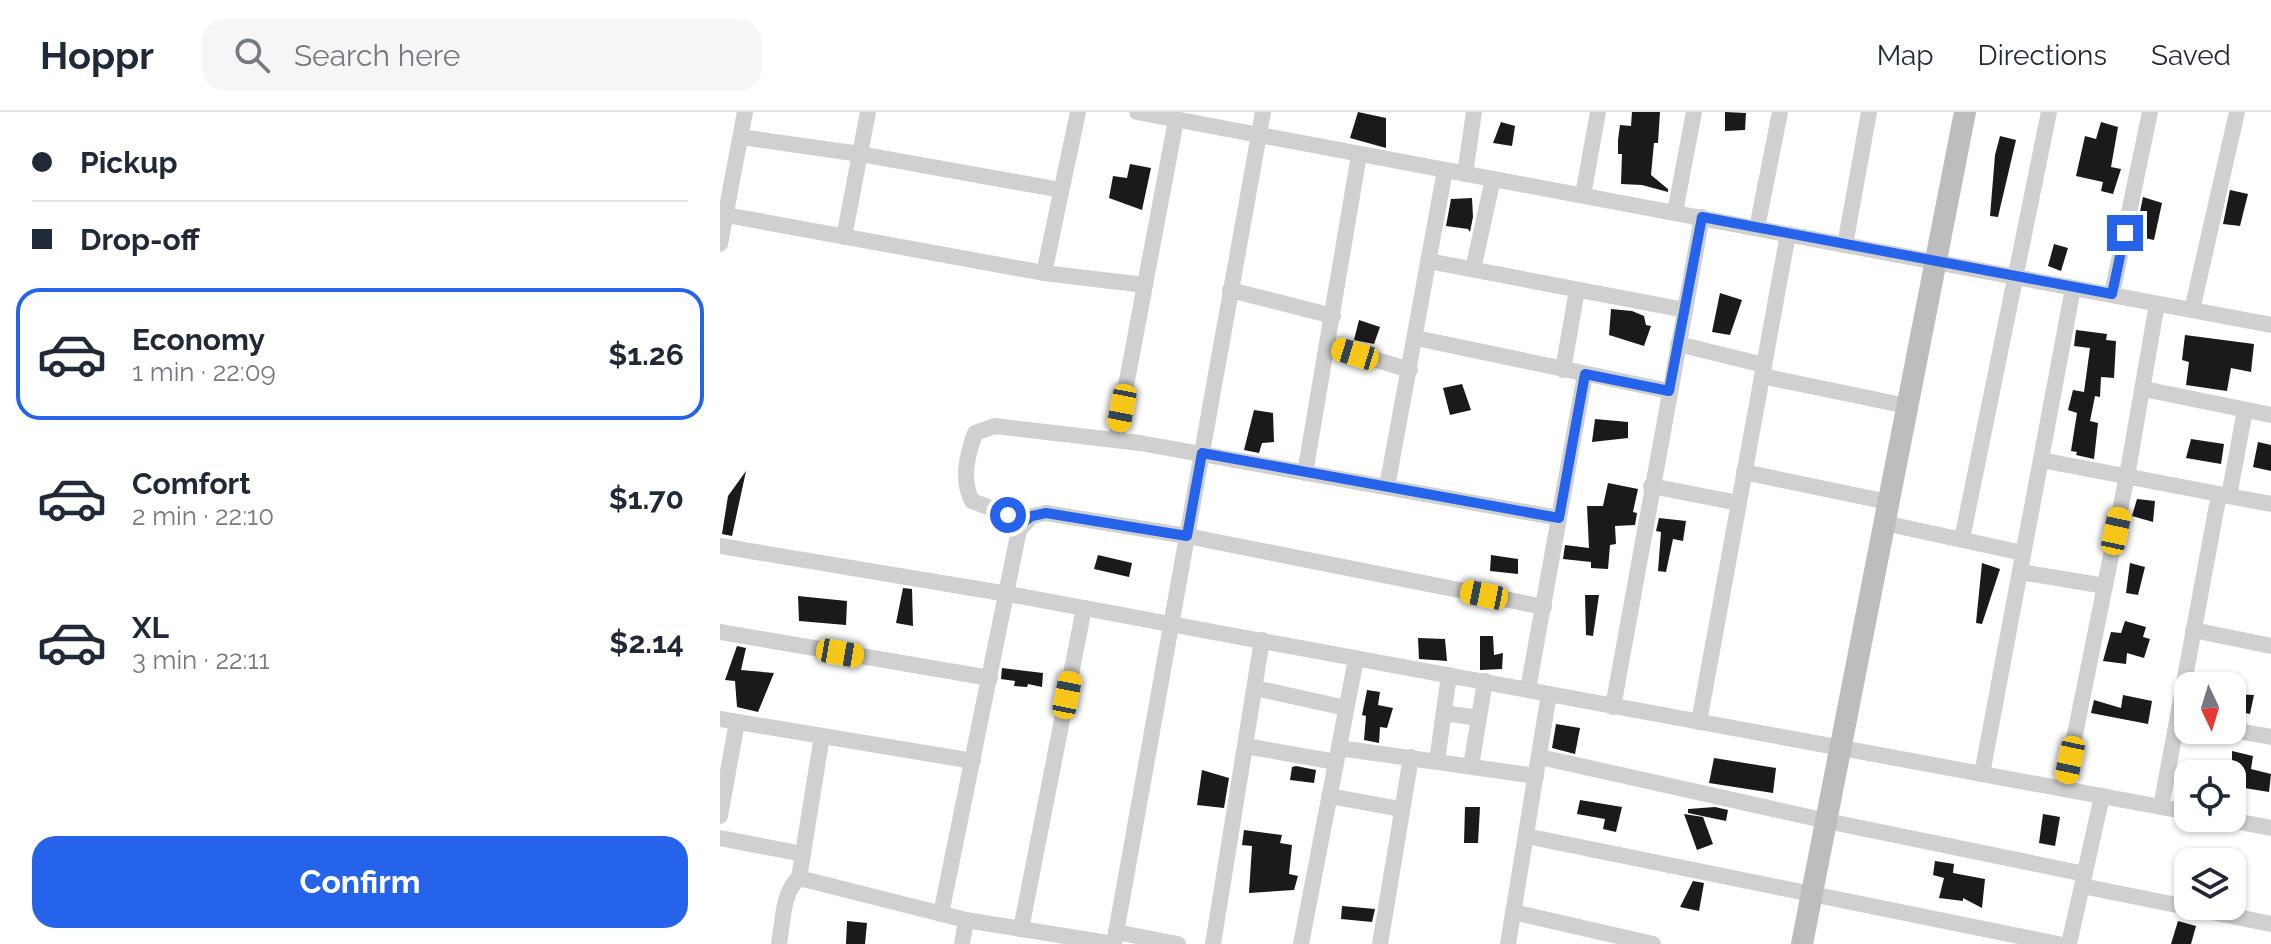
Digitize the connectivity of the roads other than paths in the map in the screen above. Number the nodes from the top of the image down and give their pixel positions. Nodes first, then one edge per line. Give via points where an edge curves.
1 (745, 112) edge
2 (868, 112) edge
3 (1078, 112) edge
4 (1137, 112) edge
5 (1263, 112) edge
6 (1474, 112) edge
7 (1598, 112) edge
8 (1694, 112) edge
9 (1780, 112) edge
10 (1869, 112) edge
11 (1965, 112) edge
12 (2049, 112) edge
13 (2150, 112) edge
14 (2237, 112) edge
15 (1176, 120) junction
16 (1259, 134) junction
17 (741, 137) junction
18 (860, 154) junction
19 (1359, 155) junction
20 (1445, 170) junction
21 (1465, 174) junction
22 (1493, 179) junction
23 (1061, 190) junction
24 (1583, 195) junction
25 (1675, 212) junction
26 (726, 215) junction
27 (1702, 217) junction
28 (1757, 228) junction
29 (1788, 234) junction
30 (844, 237) junction
31 (720, 244) edge
32 (1845, 245) junction
33 (1428, 261) junction
34 (1936, 262) junction
35 (1473, 269) junction
36 (1044, 273) junction
37 (2015, 277) junction
38 (1145, 285) junction
39 (2073, 288) junction
40 (1230, 290) junction
41 (1577, 290) junction
42 (2112, 294) junction
43 (2157, 304) junction
44 (1685, 310) junction
45 (2192, 310) junction
46 (1333, 316) junction
47 (2271, 325) edge
48 (1416, 338) junction
49 (1678, 344) junction
50 (1327, 345) junction
51 (1410, 370) junction
52 (1563, 370) junction
53 (1763, 371) junction
54 (1585, 374) junction
55 (2144, 389) junction
56 (1669, 391) junction
57 (1907, 406) junction
58 (2245, 410) junction
59 (2271, 415) edge
60 (1116, 439) junction
61 (1202, 453) junction
62 (2041, 460) junction
63 (1744, 472) junction
64 (1305, 473) junction
65 (2127, 476) junction
66 (1651, 486) junction
67 (1387, 487) junction
68 (2224, 495) junction
69 (1739, 503) junction
70 (2271, 504) edge
71 (1886, 513) junction
72 (1559, 518) junction
73 (1025, 521) junction
74 (1187, 536) junction
75 (1962, 539) junction
76 (720, 546) edge
77 (2023, 553) junction
78 (2020, 572) junction
79 (2105, 586) junction
80 (1008, 594) junction
81 (1544, 607) junction
82 (1084, 608) junction
83 (1171, 624) junction
84 (2193, 630) junction
85 (720, 632) edge
86 (1262, 640) junction
87 (2271, 646) edge
88 (1356, 659) junction
89 (2188, 672) edge
90 (1449, 675) junction
91 (990, 678) junction
92 (1485, 681) junction
93 (1255, 688) junction
94 (1528, 689) junction
95 (1549, 694) junction
96 (1613, 707) junction
97 (1346, 708) junction
98 (1444, 713) junction
99 (1479, 718) junction
100 (728, 721) edge
101 (1699, 722) junction
102 (2246, 733) edge
103 (822, 736) junction
104 (2271, 737) edge
105 (2176, 744) edge
106 (1245, 746) junction
107 (1842, 748) junction
108 (1337, 755) junction
109 (1411, 757) junction
110 (1540, 757) junction
111 (973, 761) junction
112 (1437, 761) junction
113 (1471, 766) junction
114 (1982, 774) junction
115 (1536, 776) junction
116 (2064, 789) junction
117 (1329, 796) junction
118 (2102, 796) junction
119 (2161, 807) junction
120 (1401, 809) junction
121 (2174, 809) edge
122 (720, 816) edge
123 (1827, 821) junction
124 (2246, 823) edge
125 (2271, 828) edge
126 (1526, 836) junction
127 (720, 838) edge
128 (803, 854) junction
129 (799, 878) junction
130 (2083, 880) junction
131 (1811, 896) junction
132 (1513, 912) junction
133 (941, 914) junction
134 (966, 920) junction
135 (2271, 924) edge
136 (1021, 929) junction
137 (1597, 938) edge
138 (1114, 940) edge
139 (779, 944) edge
140 (962, 944) edge
141 (1178, 944) edge
142 (1213, 944) edge
143 (1301, 944) edge
144 (1380, 944) edge
145 (1508, 944) edge
146 (1653, 944) edge
147 (1802, 944) edge
148 (2058, 944) edge
149 (2069, 944) edge

1 - 17 street
2 - 18 street
3 - 23 street
4 - 15 street
5 - 16 street
6 - 21 street
7 - 24 street
8 - 25 street
9 - 28 street
10 - 32 street
11 - 34 street
12 - 37 street
13 - 42 street
14 - 45 street
15 - 16 street
15 - 38 street
16 - 19 street
16 - 40 street
17 - 18 street
17 - 26 street
18 - 23 street
18 - 30 street
19 - 20 street
19 - 46 street
20 - 21 street
20 - 33 street
21 - 22 street
22 - 24 street
22 - 35 street
23 - 36 street
24 - 25 street
25 - 27 street
26 - 30 street
26 - 31 street
27 - 28 street
27 - 44 street
28 - 29 street
29 - 32 street
29 - 53 street
30 - 36 street
32 - 34 street
33 - 35 street
33 - 48 street
34 - 37 street
34 - 57 street
35 - 41 street
36 - 38 street
37 - 39 street
37 - 75 street
38 - 60 street
39 - 42 street
39 - 62 street
40 - 46 street
40 - 61 street
41 - 44 street
41 - 52 street
42 - 43 street
43 - 45 street
43 - 55 street
44 - 49 street
45 - 47 street
46 - 50 street
48 - 51 street
48 - 52 street
49 - 53 street
49 - 56 street
50 - 51 street
50 - 64 street
51 - 67 street
52 - 54 street
53 - 57 street
53 - 63 street
54 - 56 street
54 - 72 street
55 - 58 street
55 - 65 street
56 - 66 street
57 - 71 street
58 - 59 street
58 - 68 street
60 - 61 street
60 - 73 street via 995,426 975,433 965,487 972,501
61 - 64 street
61 - 74 street
62 - 65 street
62 - 77 street
63 - 69 street
63 - 71 street
64 - 67 street
65 - 68 street
65 - 79 street
66 - 69 street
66 - 96 street
67 - 72 street
68 - 70 street
68 - 84 street
69 - 101 street
71 - 75 street
71 - 107 street
72 - 81 street
73 - 74 street via 1046,513
73 - 80 street
74 - 81 street
74 - 83 street
75 - 77 street
76 - 80 street
77 - 78 street
78 - 79 street
78 - 114 street
79 - 116 street
80 - 82 street
80 - 91 street
81 - 94 street
82 - 83 street
82 - 136 street
83 - 86 street
83 - 138 street
84 - 87 street
84 - 89 street
85 - 91 street
86 - 88 street
86 - 93 street
88 - 90 street
88 - 97 street
90 - 92 street
90 - 98 street
91 - 111 street
92 - 94 street
92 - 99 street
93 - 97 street
93 - 106 street
94 - 95 street
95 - 96 street
95 - 110 street
96 - 101 street
97 - 108 street
98 - 99 street
98 - 112 street
99 - 113 street
100 - 103 street
100 - 122 street
101 - 107 street
102 - 104 street
103 - 111 street
103 - 128 street
105 - 119 street
106 - 108 street
106 - 142 street
107 - 114 street
107 - 123 street
108 - 109 street
108 - 117 street
109 - 112 street
109 - 120 street
110 - 115 street
110 - 123 street
111 - 133 street
112 - 113 street
113 - 115 street
114 - 116 street
115 - 126 street
116 - 118 street
117 - 120 street
117 - 143 street
118 - 119 street
118 - 130 street
119 - 121 street
120 - 144 street
123 - 130 street
123 - 131 street
124 - 125 street
126 - 131 street
126 - 132 street
127 - 128 street
128 - 129 street
129 - 133 street
129 - 139 street via 791,884
130 - 135 street
130 - 149 street
131 - 147 street
131 - 148 street
132 - 137 street
132 - 145 street
133 - 134 street
134 - 136 street
134 - 140 street
136 - 138 street
137 - 146 street
138 - 141 street

